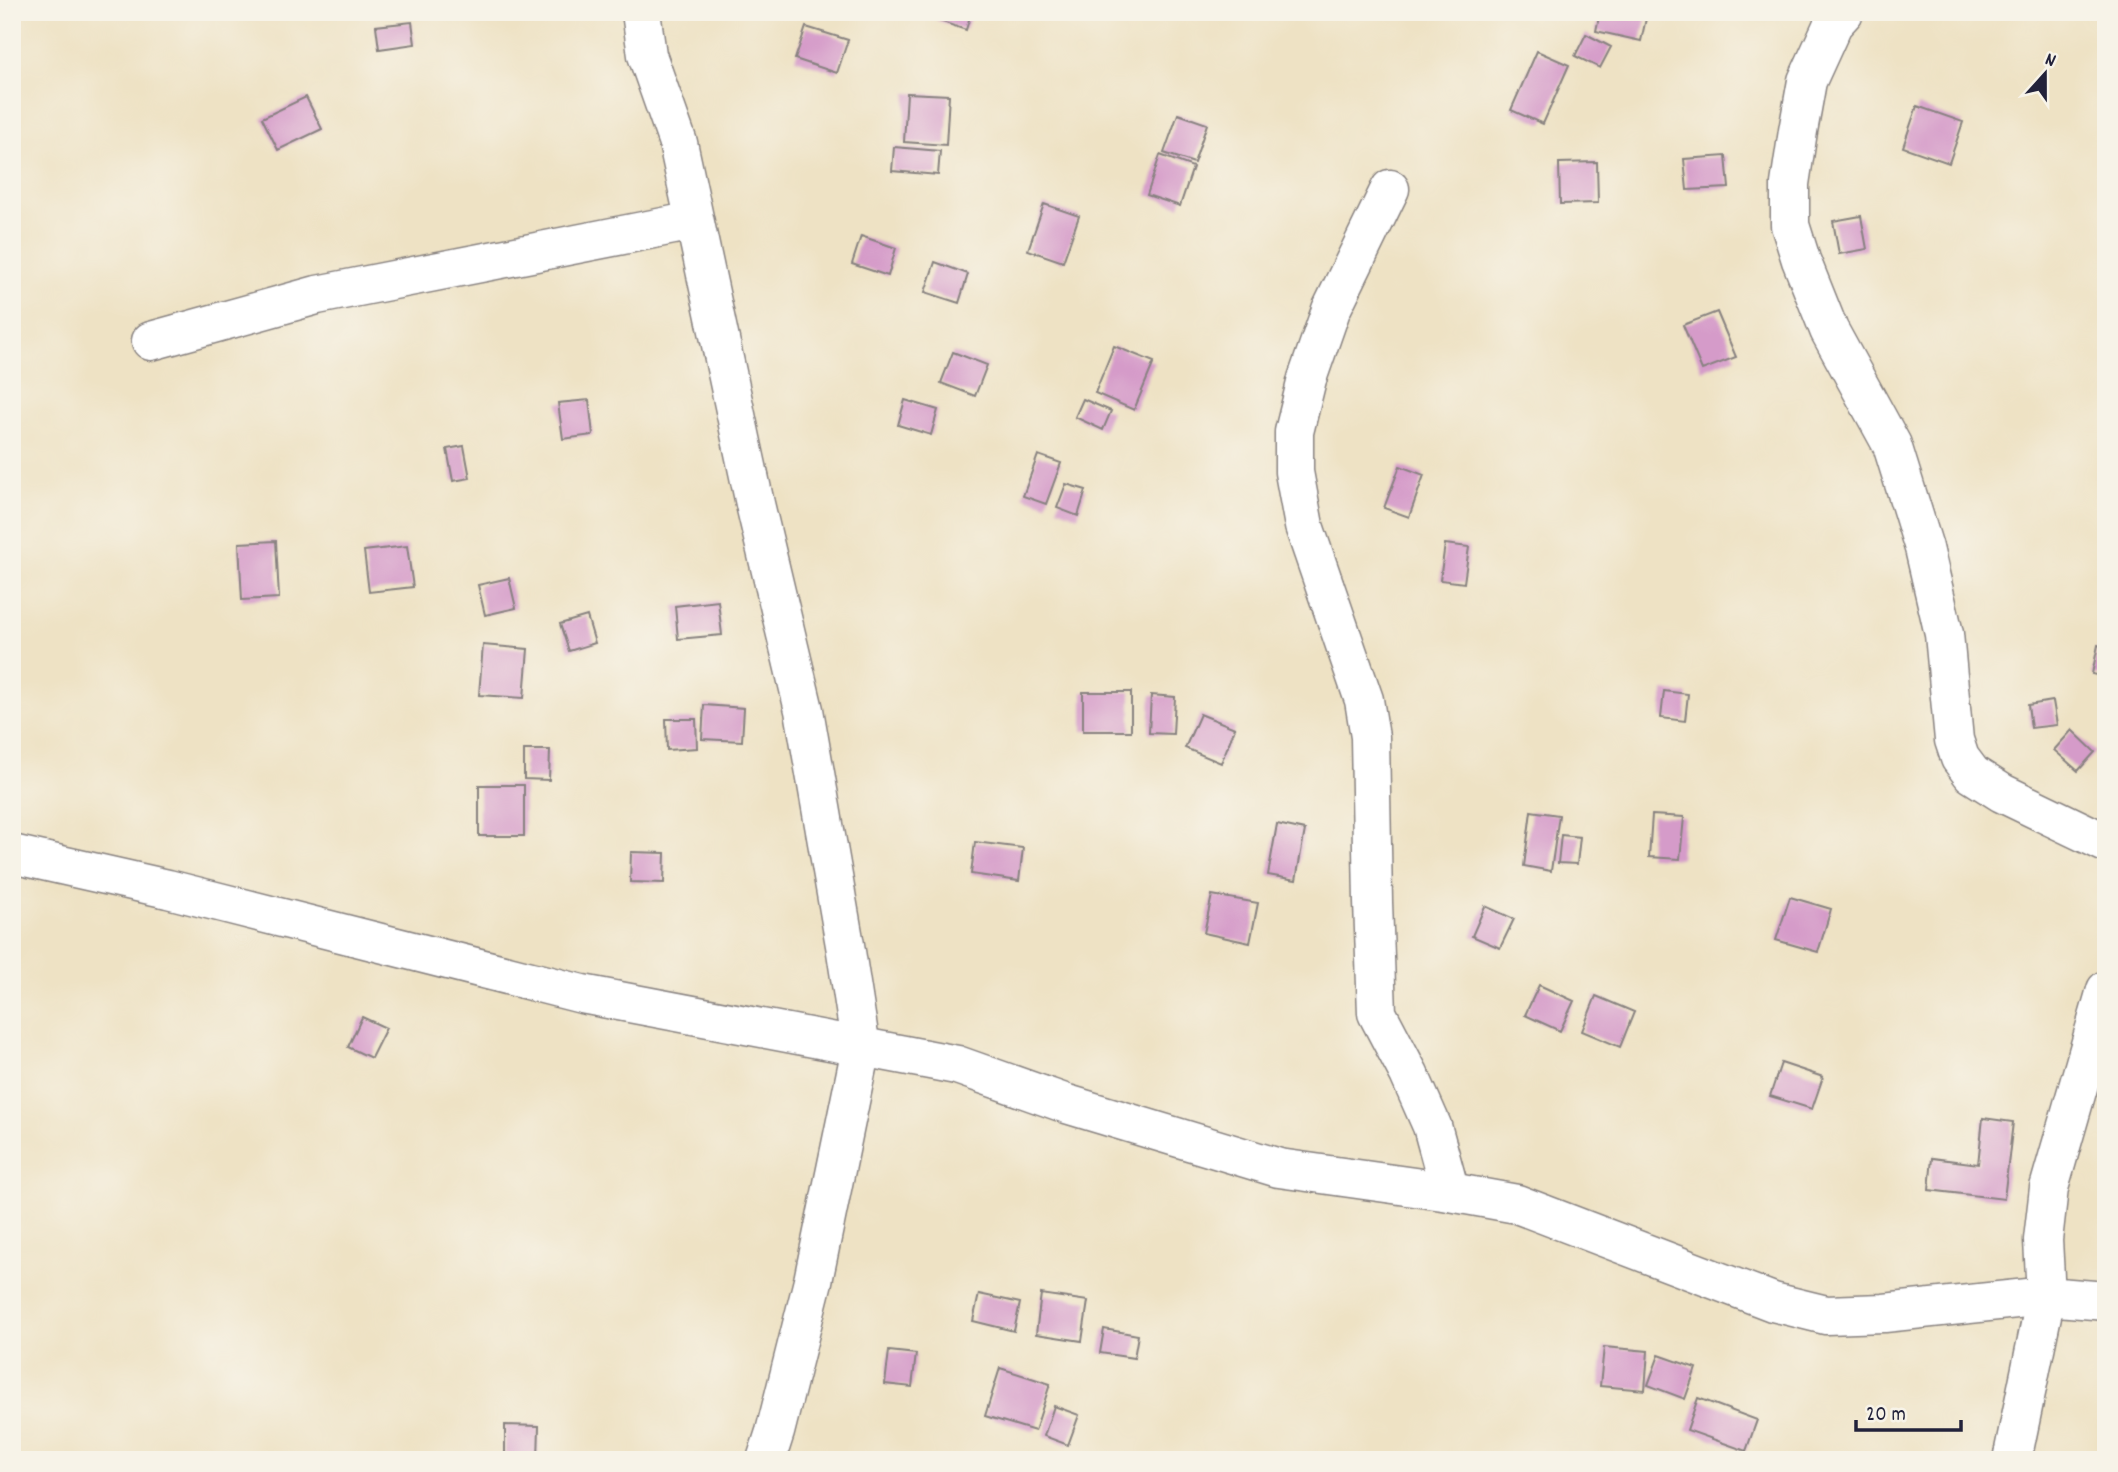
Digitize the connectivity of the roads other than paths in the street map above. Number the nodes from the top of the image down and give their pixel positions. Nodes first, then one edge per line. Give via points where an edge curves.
1 (641, 12) edge
2 (1844, 12) edge
3 (1390, 189) dead end
4 (694, 220) junction
5 (151, 341) dead end
6 (2106, 843) edge
7 (12, 854) edge
8 (2106, 990) edge
9 (860, 1048) junction
10 (1450, 1192) junction
11 (2046, 1296) junction
12 (2106, 1301) edge
13 (766, 1460) edge
14 (2012, 1460) edge

1 - 4 street via 647,55 678,143
2 - 6 street via 1833,24 1807,80 1798,131 1790,225 1801,260 1829,330 1892,445 1900,470 1944,634 1959,758 1972,774 2002,793
3 - 10 street via 1331,310 1307,379 1294,432 1294,472 1304,526 1364,700 1370,737 1377,1013 1432,1126
4 - 5 street via 317,295
4 - 9 street via 804,710
7 - 9 street via 582,994
8 - 11 street via 2049,1188 2043,1240
9 - 10 street via 957,1065 1067,1104 1279,1168
9 - 13 street via 813,1281
10 - 11 street via 1517,1204 1773,1302 1826,1315
11 - 12 street
11 - 14 street

